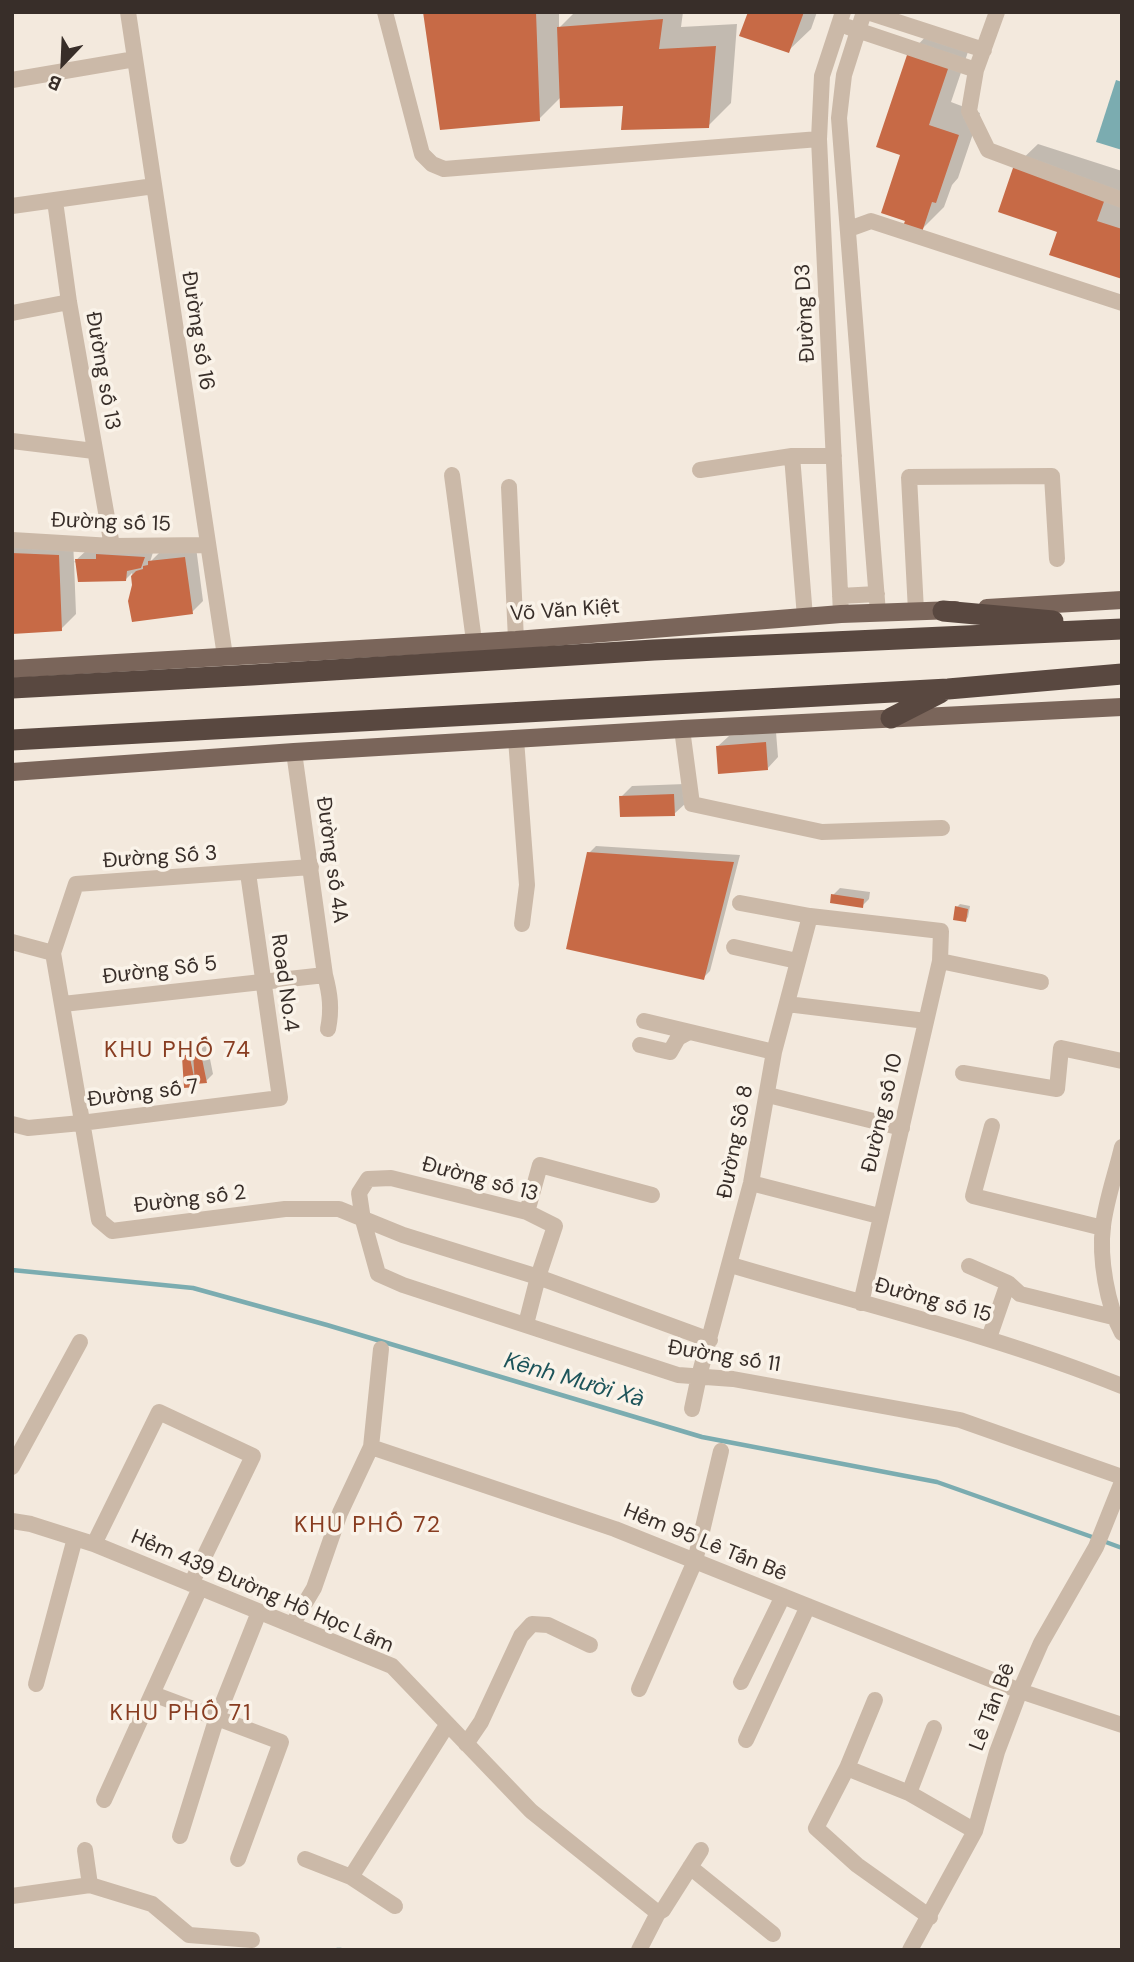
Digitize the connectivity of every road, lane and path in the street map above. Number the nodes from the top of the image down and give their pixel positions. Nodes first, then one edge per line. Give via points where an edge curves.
1 (128, 12) edge
2 (385, 12) edge
3 (865, 12) edge
4 (997, 12) edge
5 (841, 18) edge
6 (858, 30) junction
7 (984, 50) junction
8 (135, 59) junction
9 (976, 70) junction
10 (12, 80) edge
11 (819, 139) junction
12 (154, 186) junction
13 (1122, 200) edge
14 (55, 201) junction
15 (12, 206) edge
16 (849, 229) junction
17 (69, 302) junction
18 (1122, 303) edge
19 (12, 313) edge
20 (12, 442) edge
21 (94, 451) junction
22 (792, 456) junction
23 (834, 456) junction
24 (700, 470) dead end
25 (452, 475) dead end
26 (509, 487) dead end
27 (12, 540) edge
28 (208, 545) junction
29 (112, 546) junction
30 (1057, 559) dead end
31 (877, 594) junction
32 (840, 596) junction
33 (1122, 600) edge
34 (916, 611) junction
35 (943, 611) junction
36 (878, 613) junction
37 (841, 614) junction
38 (805, 617) junction
39 (1122, 628) edge
40 (516, 640) junction
41 (474, 641) junction
42 (225, 656) junction
43 (12, 669) edge
44 (1122, 674) edge
45 (12, 688) edge
46 (948, 689) junction
47 (1122, 707) edge
48 (891, 718) junction
49 (682, 729) junction
50 (516, 739) junction
51 (12, 740) edge
52 (294, 752) junction
53 (12, 772) edge
54 (942, 828) dead end
55 (311, 867) junction
56 (248, 873) junction
57 (76, 884) joint
58 (740, 903) dead end
59 (810, 916) junction
60 (522, 924) dead end
61 (12, 943) edge
62 (734, 947) dead end
63 (53, 953) junction
64 (797, 961) junction
65 (940, 961) junction
66 (325, 975) junction
67 (261, 981) junction
68 (1041, 982) dead end
69 (63, 1004) junction
70 (787, 1004) junction
71 (644, 1021) dead end
72 (926, 1021) junction
73 (328, 1029) dead end
74 (689, 1032) junction
75 (640, 1045) dead end
76 (774, 1052) junction
77 (1122, 1061) edge
78 (963, 1073) dead end
79 (768, 1095) junction
80 (280, 1098) joint
81 (81, 1123) junction
82 (12, 1124) edge
83 (992, 1126) dead end
84 (902, 1128) junction
85 (1122, 1147) edge
86 (751, 1183) junction
87 (652, 1195) dead end
88 (527, 1212) junction
89 (879, 1216) junction
90 (363, 1220) junction
91 (1103, 1228) junction
92 (731, 1265) junction
93 (969, 1266) dead end
94 (1104, 1273) junction
95 (1122, 1273) edge
96 (538, 1277) junction
97 (1007, 1283) junction
98 (861, 1303) junction
99 (1114, 1317) junction
100 (526, 1324) junction
101 (1122, 1333) edge
102 (989, 1338) junction
103 (710, 1340) junction
104 (80, 1342) dead end
105 (381, 1349) dead end
106 (699, 1376) junction
107 (1122, 1386) edge
108 (692, 1409) dead end
109 (370, 1447) junction
110 (721, 1451) dead end
111 (12, 1467) edge
112 (1122, 1476) edge
113 (1122, 1482) edge
114 (12, 1521) edge
115 (75, 1538) junction
116 (94, 1544) junction
117 (695, 1561) junction
118 (196, 1586) junction
119 (783, 1596) junction
120 (808, 1606) junction
121 (258, 1612) junction
122 (292, 1625) junction
123 (590, 1645) dead end
124 (741, 1682) dead end
125 (36, 1684) dead end
126 (639, 1689) dead end
127 (1020, 1691) junction
128 (153, 1694) junction
129 (875, 1700) dead end
130 (216, 1720) junction
131 (447, 1725) junction
132 (1122, 1725) edge
133 (934, 1728) dead end
134 (746, 1740) dead end
135 (466, 1744) junction
136 (847, 1768) junction
137 (909, 1793) junction
138 (104, 1800) dead end
139 (975, 1832) junction
140 (180, 1836) dead end
141 (85, 1850) dead end
142 (701, 1850) dead end
143 (305, 1858) dead end
144 (239, 1859) dead end
145 (690, 1867) junction
146 (351, 1877) junction
147 (90, 1885) junction
148 (12, 1896) edge
149 (395, 1906) dead end
150 (657, 1913) junction
151 (930, 1917) junction
152 (773, 1934) dead end
153 (252, 1940) dead end
154 (639, 1950) edge
155 (910, 1950) edge

1 - 8 street, Đường số 16
2 - 11 street via 422,154 444,169
3 - 6 street
3 - 7 street
4 - 7 street
5 - 6 street
5 - 11 street, Đường D3 via 822,76
6 - 9 street
6 - 16 street via 844,75 839,118
7 - 9 street
8 - 10 street
8 - 12 street, Đường số 16
9 - 13 street via 969,111 988,150
11 - 23 street, Đường D3
12 - 14 street
12 - 28 street, Đường số 16
14 - 15 street
14 - 17 street, Đường số 13
16 - 18 street via 871,221
16 - 31 street
17 - 19 street
17 - 21 street, Đường số 13
20 - 21 street
21 - 29 street, Đường số 13
22 - 23 street
22 - 24 street
22 - 38 street
23 - 32 street, Đường D3
25 - 41 street
26 - 40 street
27 - 29 street, Đường số 15
28 - 29 street, Đường số 15
28 - 42 street, Đường số 16
30 - 34 street via 1052,476 909,477
31 - 32 street
31 - 36 street
32 - 37 street, Đường D3
33 - 35 main road, Võ Văn Kiệt
34 - 35 main road, Võ Văn Kiệt
34 - 36 main road, Võ Văn Kiệt
35 - 39 highway
36 - 37 main road, Võ Văn Kiệt
37 - 38 main road, Võ Văn Kiệt
38 - 40 main road, Võ Văn Kiệt
39 - 45 highway, Võ Văn Kiệt
40 - 41 main road, Võ Văn Kiệt
41 - 42 main road, Võ Văn Kiệt
42 - 43 main road, Võ Văn Kiệt
44 - 46 highway
46 - 48 highway
46 - 51 highway
47 - 48 main road
48 - 49 main road
49 - 50 main road
49 - 54 street via 692,804 822,832
50 - 52 main road
50 - 60 street via 527,885
52 - 53 main road
52 - 55 street, Đường số 4A
55 - 56 street, Đường Số 3
55 - 66 street, Đường số 4A
56 - 57 street, Đường Số 3
56 - 67 street, Road No.4
57 - 63 street, Đường số 2
58 - 59 street
59 - 64 street, Đường Số 8
59 - 65 street, Đường số 10 via 941,932
61 - 63 street
62 - 64 street
63 - 69 street, Đường số 2
64 - 70 street, Đường Số 8
65 - 68 street
65 - 72 street, Đường số 10
66 - 67 street, Đường Số 5
66 - 73 street, Đường số 4A via 332,1013
67 - 69 street, Đường Số 5
67 - 80 street, Road No.4
69 - 81 street, Đường số 2
70 - 72 street
70 - 76 street, Đường Số 8
71 - 74 street
72 - 84 street, Đường số 10
74 - 75 street via 678,1038 670,1052
74 - 76 street
76 - 79 street, Đường Số 8
77 - 78 street via 1061,1048 1057,1089
79 - 84 street
79 - 86 street, Đường Số 8
80 - 81 street, Đường số 7
81 - 82 street, Đường số 7 via 28,1128
81 - 90 street, Đường số 2 via 99,1220 112,1231 285,1209 340,1209
83 - 91 street via 973,1196
84 - 89 street, Đường số 10
85 - 91 street
86 - 89 street
86 - 92 street, Đường Số 8
87 - 88 street via 540,1165
88 - 90 street, Đường số 13 via 391,1178 368,1179 359,1193
88 - 96 street, Đường số 13 via 555,1226
89 - 98 street, Đường số 10
90 - 96 street, Đường số 2
90 - 100 street, Đường số 11 via 378,1274
91 - 94 street
92 - 98 street, Đường số 15
92 - 103 street, Đường Số 8
93 - 97 street
94 - 95 street
94 - 99 street
96 - 100 street
96 - 103 street
97 - 99 street via 1020,1294
97 - 102 street
98 - 102 street, Đường số 15
99 - 101 street
100 - 106 street, Đường số 11 via 678,1375
102 - 107 street, Đường số 15
103 - 106 street, Đường Số 8
104 - 111 street
105 - 109 street
106 - 108 street, Đường Số 8
106 - 112 street, Đường số 11 via 960,1420
109 - 117 street, Hẻm 95 Lê Tấn Bê via 615,1529
109 - 122 street via 340,1513 314,1588
110 - 117 street
113 - 127 street, Lê Tấn Bê via 1096,1547 1041,1643
114 - 115 street, Hẻm 439 Đường Hồ Học Lãm
115 - 116 street, Hẻm 439 Đường Hồ Học Lãm
115 - 125 street
116 - 118 street, Hẻm 439 Đường Hồ Học Lãm
116 - 118 street via 159,1412 253,1456
117 - 119 street, Hẻm 95 Lê Tấn Bê
117 - 126 street
118 - 121 street, Hẻm 439 Đường Hồ Học Lãm
118 - 128 street
119 - 120 street, Hẻm 95 Lê Tấn Bê
119 - 124 street
120 - 127 street, Hẻm 95 Lê Tấn Bê
120 - 134 street
121 - 122 street, Hẻm 439 Đường Hồ Học Lãm
121 - 130 street
122 - 131 street, Hẻm 439 Đường Hồ Học Lãm via 391,1666
123 - 135 street via 548,1625 532,1624 521,1636
127 - 132 street, Hẻm 95 Lê Tấn Bê
127 - 139 street, Lê Tấn Bê
128 - 130 street
128 - 138 street
129 - 136 street
130 - 140 street
130 - 144 street via 281,1742
131 - 135 street, Hẻm 439 Đường Hồ Học Lãm
131 - 146 street
133 - 137 street
135 - 150 street, Hẻm 439 Đường Hồ Học Lãm via 531,1811
136 - 137 street
136 - 151 street via 816,1828 857,1865
137 - 139 street
139 - 151 street, Lê Tấn Bê
141 - 147 street
142 - 145 street
143 - 146 street
145 - 150 street
145 - 152 street
146 - 149 street
147 - 148 street
147 - 153 street via 152,1904 189,1935
150 - 154 street
151 - 155 street, Lê Tấn Bê

